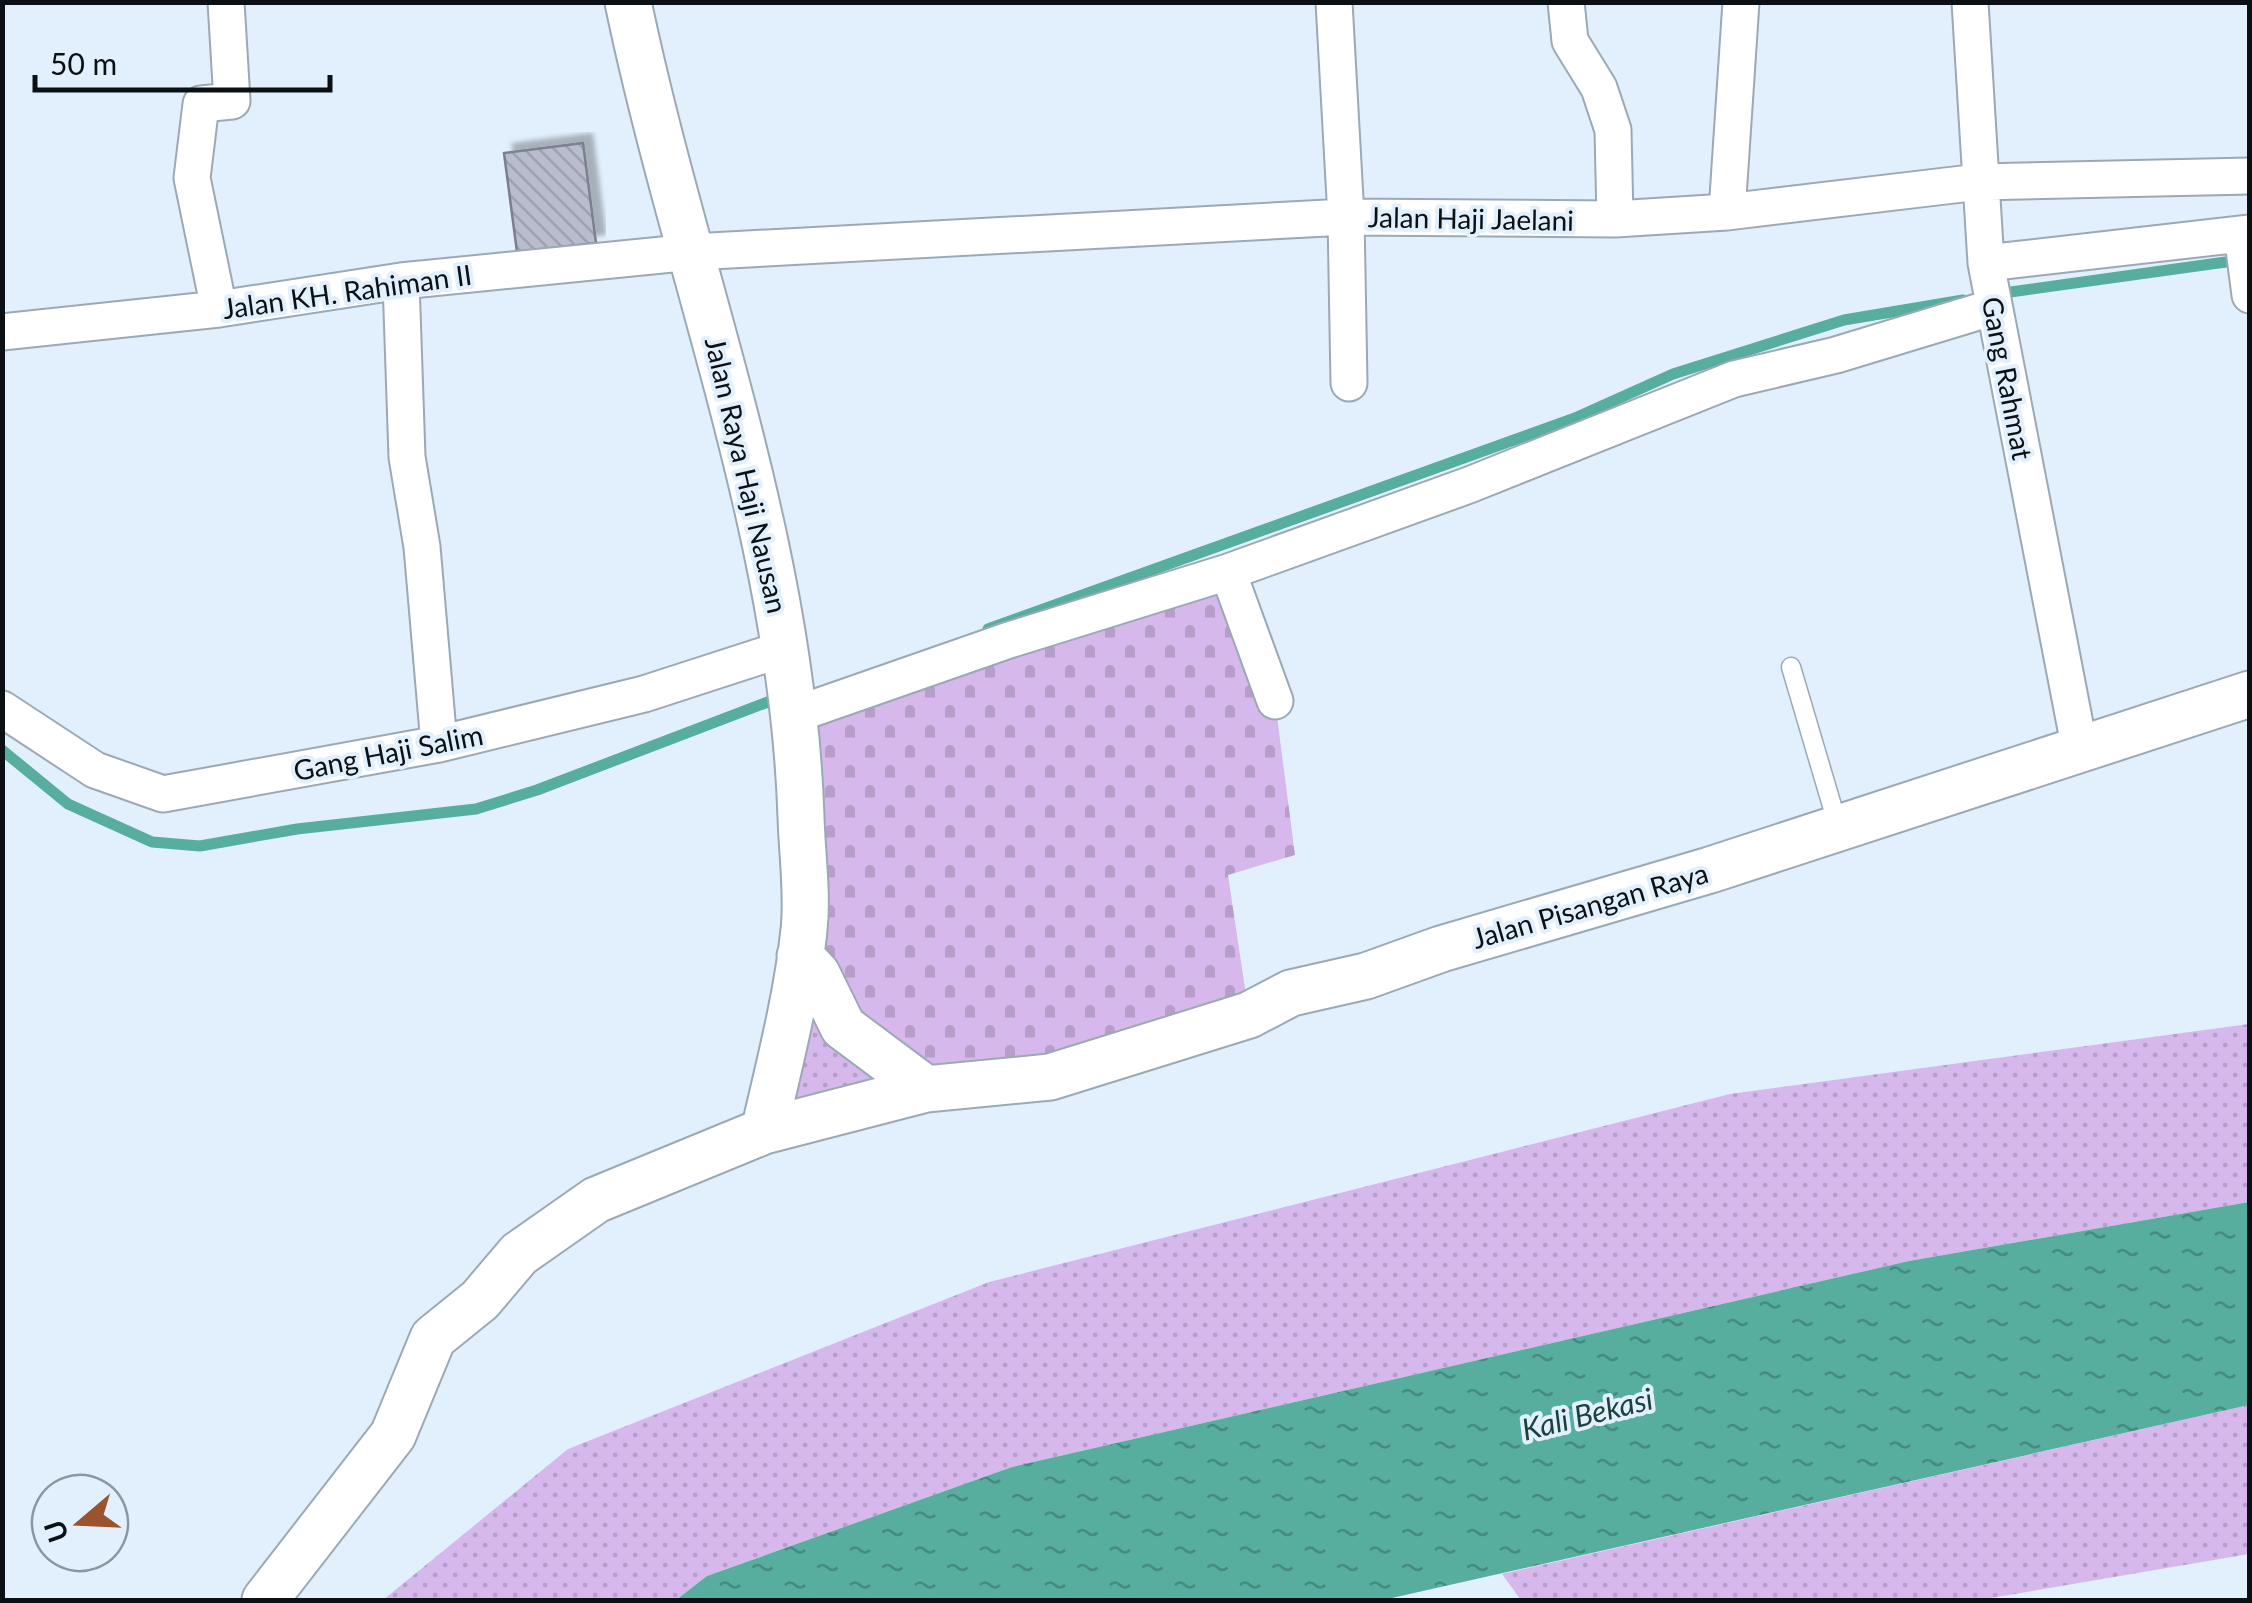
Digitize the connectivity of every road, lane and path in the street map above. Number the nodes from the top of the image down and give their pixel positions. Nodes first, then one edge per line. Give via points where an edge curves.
1 (226, 2) edge
2 (628, 2) edge
3 (1334, 2) edge
4 (1566, 2) edge
5 (1741, 2) edge
6 (1970, 2) edge
7 (2250, 176) edge
8 (1978, 182) junction
9 (1727, 212) junction
10 (1346, 216) junction
11 (1614, 219) junction
12 (2245, 239) edge
13 (692, 252) junction
14 (1986, 262) junction
15 (402, 281) junction
16 (2249, 294) edge
17 (1994, 307) junction
18 (219, 309) junction
19 (2, 332) edge
20 (1348, 383) dead end
21 (1228, 572) junction
22 (786, 648) junction
23 (1791, 666) dead end
24 (2250, 694) edge
25 (1275, 701) dead end
26 (2, 709) edge
27 (794, 715) junction
28 (439, 744) junction
29 (2080, 750) junction
30 (1839, 826) junction
31 (800, 956) junction
32 (914, 1081) junction
33 (764, 1131) junction
34 (265, 1600) edge

1 - 18 street via 232,100 200,104 192,178
2 - 13 street, Jalan Raya Haji Nausan
3 - 10 street
4 - 11 street via 1570,41 1599,88 1614,130
5 - 9 street
6 - 8 street, Gang Rahmat
7 - 8 street, Jalan Haji Jaelani
8 - 9 street, Jalan Haji Jaelani
8 - 14 street, Gang Rahmat
9 - 11 street, Jalan Haji Jaelani
10 - 11 street, Jalan Haji Jaelani
10 - 13 street, Jalan Haji Jaelani
10 - 20 street
12 - 14 street
12 - 16 street
13 - 15 street, Jalan KH. Rahiman II
13 - 22 street, Jalan Raya Haji Nausan via 739,422
14 - 17 street, Gang Rahmat
15 - 18 street, Jalan KH. Rahiman II
15 - 28 street via 407,457
17 - 21 street via 1734,380
17 - 29 street, Gang Rahmat
18 - 19 street, Jalan KH. Rahiman II
21 - 25 street
21 - 27 street
22 - 27 street, Jalan Raya Haji Nausan
22 - 28 street, Gang Haji Salim via 644,694
23 - 30 lane
24 - 29 street, Jalan Pisangan Raya
26 - 28 street, Gang Haji Salim via 95,770 163,794
27 - 31 street, Jalan Raya Haji Nausan via 805,926
29 - 30 street, Jalan Pisangan Raya
30 - 32 street, Jalan Pisangan Raya via 1366,976 1291,993 1249,1016 1050,1077
31 - 32 street via 844,1027
31 - 33 street, Jalan Raya Haji Nausan
32 - 33 street, Jalan Pisangan Raya
33 - 34 street, Jalan Pisangan Raya via 596,1200 519,1254 480,1300 433,1338 394,1435

